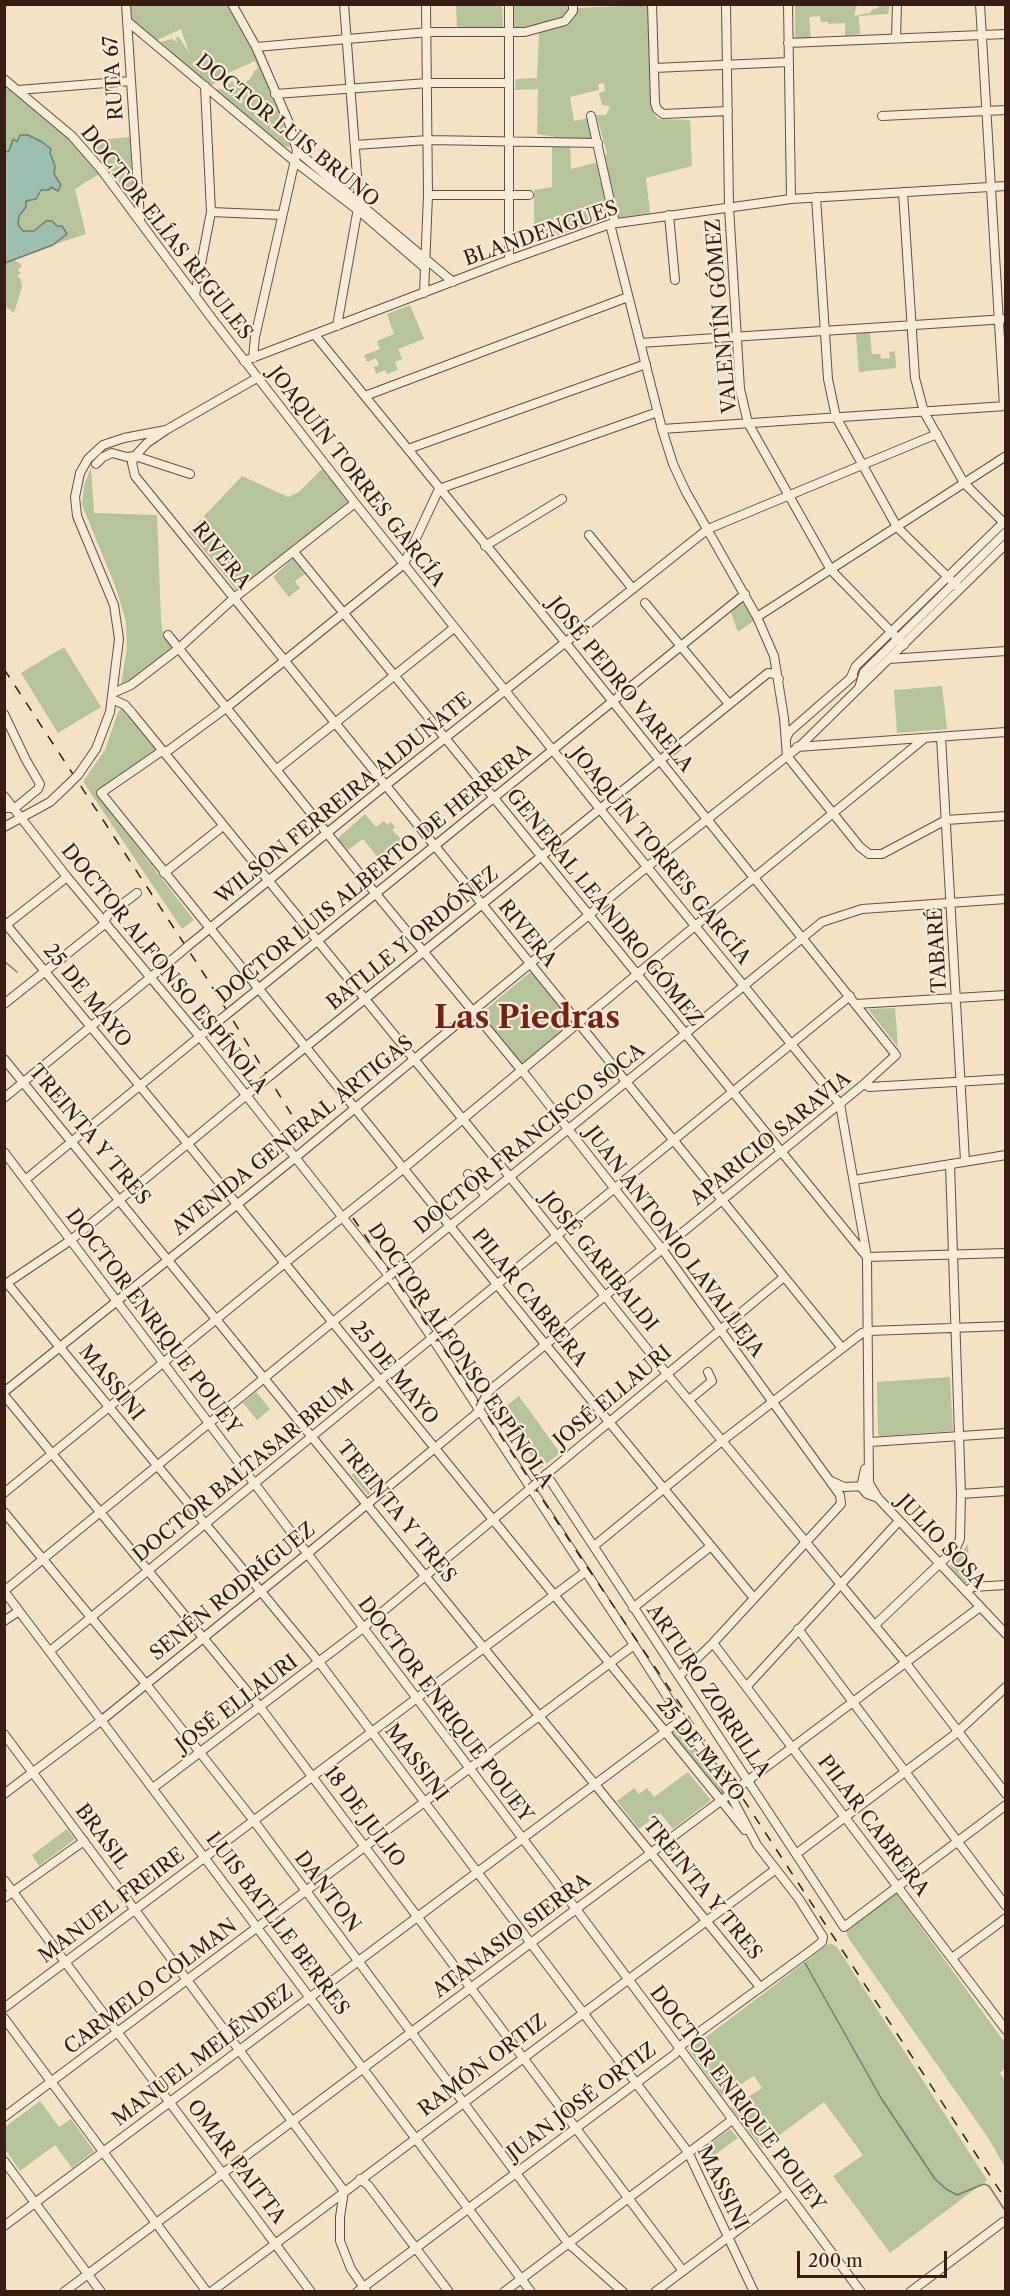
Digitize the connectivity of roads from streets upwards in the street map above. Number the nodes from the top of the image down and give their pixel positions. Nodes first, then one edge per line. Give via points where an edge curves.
1 (126, 4) edge
2 (232, 4) edge
3 (344, 4) edge
4 (426, 4) edge
5 (509, 4) edge
6 (652, 4) edge
7 (726, 4) edge
8 (788, 4) edge
9 (897, 4) edge
10 (980, 4) edge
11 (573, 8) edge
12 (127, 21) junction
13 (428, 32) junction
14 (509, 32) junction
15 (1005, 34) edge
16 (982, 36) junction
17 (347, 37) junction
18 (896, 38) junction
19 (789, 43) junction
20 (256, 47) junction
21 (789, 62) junction
22 (727, 63) junction
23 (654, 68) junction
24 (4, 79) edge
25 (131, 81) junction
26 (428, 83) junction
27 (509, 83) junction
28 (205, 86) junction
29 (351, 88) junction
30 (18, 90) junction
31 (276, 94) junction
32 (1005, 110) edge
33 (728, 111) junction
34 (987, 111) junction
35 (591, 116) dead end
36 (882, 116) dead end
37 (428, 140) junction
38 (508, 140) junction
39 (598, 143) junction
40 (587, 144) junction
41 (355, 145) junction
42 (297, 151) junction
43 (294, 160) junction
44 (600, 162) junction
45 (1005, 186) edge
46 (991, 187) junction
47 (903, 192) junction
48 (428, 195) junction
49 (507, 195) junction
50 (529, 195) dead end
51 (816, 197) junction
52 (791, 199) junction
53 (359, 206) junction
54 (729, 207) junction
55 (211, 212) junction
56 (282, 215) junction
57 (669, 215) junction
58 (140, 220) junction
59 (612, 224) junction
60 (1005, 248) edge
61 (995, 249) junction
62 (426, 257) junction
63 (509, 260) junction
64 (424, 268) junction
65 (675, 280) dead end
66 (453, 282) junction
67 (424, 292) junction
68 (195, 295) junction
69 (628, 297) junction
70 (1003, 320) edge
71 (337, 326) junction
72 (912, 326) junction
73 (825, 331) junction
74 (315, 335) junction
75 (738, 336) junction
76 (640, 343) junction
77 (253, 358) junction
78 (244, 361) junction
79 (646, 364) junction
80 (257, 378) junction
81 (365, 396) junction
82 (1005, 406) edge
83 (658, 412) junction
84 (924, 412) junction
85 (836, 417) junction
86 (748, 423) junction
87 (662, 429) junction
88 (166, 430) junction
89 (937, 434) junction
90 (408, 449) junction
91 (135, 456) junction
92 (1005, 456) edge
93 (96, 464) dead end
94 (862, 464) junction
95 (189, 474) dead end
96 (964, 483) junction
97 (439, 489) junction
98 (788, 495) junction
99 (562, 499) dead end
100 (355, 503) junction
101 (1005, 522) edge
102 (897, 527) junction
103 (708, 529) junction
104 (1005, 532) edge
105 (589, 535) dead end
106 (1005, 544) edge
107 (485, 546) junction
108 (294, 552) junction
109 (404, 564) junction
110 (831, 570) junction
111 (954, 583) junction
112 (633, 589) junction
113 (744, 594) junction
114 (234, 598) junction
115 (645, 603) dead end
116 (344, 613) junction
117 (757, 617) junction
118 (454, 627) junction
119 (891, 632) junction
120 (168, 635) dead end
121 (565, 642) junction
122 (901, 642) junction
123 (680, 645) junction
124 (178, 649) junction
125 (1005, 651) edge
126 (890, 659) junction
127 (285, 661) junction
128 (775, 663) junction
129 (864, 672) junction
130 (768, 673) junction
131 (394, 674) junction
132 (851, 677) junction
133 (778, 679) junction
134 (842, 685) junction
135 (859, 688) junction
136 (504, 690) junction
137 (851, 695) junction
138 (113, 696) junction
139 (611, 702) junction
140 (729, 704) junction
141 (226, 708) junction
142 (4, 714) edge
143 (784, 718) junction
144 (334, 722) junction
145 (795, 729) junction
146 (1005, 732) edge
147 (446, 737) junction
148 (940, 737) junction
149 (925, 738) junction
150 (804, 740) junction
151 (787, 741) junction
152 (798, 747) junction
153 (816, 747) junction
154 (552, 750) junction
155 (164, 752) junction
156 (787, 756) junction
157 (659, 761) junction
158 (276, 770) junction
159 (386, 785) junction
160 (4, 796) edge
161 (494, 797) junction
162 (4, 808) edge
163 (15, 808) junction
164 (600, 810) junction
165 (834, 814) junction
166 (1005, 816) edge
167 (21, 818) junction
168 (707, 819) junction
169 (946, 820) junction
170 (223, 826) junction
171 (4, 827) edge
172 (327, 832) junction
173 (435, 845) junction
174 (541, 856) junction
175 (647, 867) junction
176 (164, 873) junction
177 (67, 877) junction
178 (754, 878) junction
179 (268, 881) junction
180 (137, 893) dead end
181 (376, 894) junction
182 (1005, 899) edge
183 (951, 903) junction
184 (482, 904) junction
185 (589, 915) junction
186 (105, 921) junction
187 (6, 923) edge
188 (695, 926) junction
189 (210, 929) junction
190 (802, 938) junction
191 (316, 941) junction
192 (423, 952) junction
193 (530, 964) junction
194 (45, 971) junction
195 (636, 975) junction
196 (151, 977) junction
197 (743, 986) junction
198 (258, 988) junction
199 (1005, 995) edge
200 (850, 996) junction
201 (957, 998) junction
202 (365, 1000) junction
203 (4, 1004) edge
204 (856, 1004) junction
205 (472, 1010) junction
206 (579, 1023) junction
207 (92, 1028) junction
208 (684, 1034) junction
209 (200, 1037) junction
210 (791, 1044) junction
211 (306, 1047) junction
212 (896, 1057) joint
213 (4, 1059) edge
214 (413, 1059) junction
215 (522, 1071) junction
216 (1005, 1079) edge
217 (961, 1081) junction
218 (23, 1082) junction
219 (625, 1082) junction
220 (864, 1084) junction
221 (139, 1086) junction
222 (732, 1093) junction
223 (247, 1096) junction
224 (4, 1098) edge
225 (840, 1104) junction
226 (353, 1107) junction
227 (462, 1120) junction
228 (568, 1130) junction
229 (673, 1141) junction
230 (72, 1142) junction
231 (188, 1144) junction
232 (4, 1152) edge
233 (780, 1153) junction
234 (1005, 1155) edge
235 (296, 1156) junction
236 (965, 1161) junction
237 (950, 1164) junction
238 (404, 1168) junction
239 (468, 1173) dead end
240 (510, 1177) junction
241 (25, 1180) junction
242 (854, 1180) junction
243 (615, 1188) junction
244 (486, 1196) junction
245 (120, 1199) junction
246 (722, 1200) junction
247 (236, 1203) junction
248 (343, 1217) junction
249 (450, 1226) junction
250 (556, 1236) junction
251 (71, 1240) junction
252 (662, 1249) junction
253 (1005, 1253) edge
254 (953, 1254) junction
255 (867, 1257) junction
256 (169, 1259) junction
257 (285, 1263) junction
258 (389, 1276) junction
259 (784, 1277) junction
260 (6, 1284) edge
261 (497, 1284) junction
262 (604, 1296) junction
263 (117, 1301) junction
264 (217, 1318) junction
265 (332, 1323) junction
266 (1005, 1326) edge
267 (956, 1328) junction
268 (721, 1329) junction
269 (868, 1330) junction
270 (432, 1338) junction
271 (545, 1344) junction
272 (60, 1347) junction
273 (842, 1348) junction
274 (163, 1364) junction
275 (708, 1372) dead end
276 (667, 1374) junction
277 (266, 1378) junction
278 (380, 1381) junction
279 (4, 1393) edge
280 (689, 1400) junction
281 (773, 1401) junction
282 (110, 1407) junction
283 (479, 1409) junction
284 (609, 1422) junction
285 (208, 1424) junction
286 (1005, 1433) edge
287 (313, 1436) junction
288 (959, 1436) junction
289 (722, 1441) junction
290 (870, 1442) junction
291 (434, 1448) junction
292 (53, 1454) junction
293 (158, 1466) junction
294 (543, 1477) junction
295 (831, 1481) junction
296 (254, 1485) junction
297 (860, 1485) junction
298 (531, 1488) junction
299 (663, 1488) junction
300 (872, 1489) junction
301 (1005, 1491) edge
302 (4, 1493) edge
303 (961, 1494) junction
304 (878, 1498) junction
305 (368, 1503) junction
306 (4, 1512) edge
307 (100, 1512) junction
308 (493, 1520) junction
309 (899, 1521) junction
310 (205, 1524) junction
311 (805, 1541) junction
312 (594, 1546) junction
313 (711, 1546) junction
314 (307, 1554) junction
315 (44, 1559) junction
316 (939, 1564) junction
317 (148, 1570) junction
318 (585, 1572) junction
319 (425, 1575) junction
320 (840, 1584) junction
321 (1005, 1585) edge
322 (261, 1590) junction
323 (4, 1591) edge
324 (966, 1592) junction
325 (553, 1595) junction
326 (753, 1597) junction
327 (980, 1607) junction
328 (633, 1608) junction
329 (19, 1611) junction
330 (90, 1618) junction
331 (4, 1622) edge
332 (875, 1625) junction
333 (363, 1629) junction
334 (798, 1629) junction
335 (1005, 1634) edge
336 (204, 1637) junction
337 (713, 1643) junction
338 (634, 1646) junction
339 (484, 1648) junction
340 (50, 1651) junction
341 (320, 1662) junction
342 (905, 1662) junction
343 (609, 1664) junction
344 (679, 1676) junction
345 (146, 1684) junction
346 (747, 1686) junction
347 (1005, 1687) edge
348 (416, 1699) junction
349 (852, 1702) junction
350 (260, 1707) junction
351 (540, 1716) junction
352 (102, 1720) junction
353 (681, 1720) junction
354 (958, 1731) junction
355 (373, 1732) junction
356 (664, 1732) junction
357 (4, 1734) edge
358 (793, 1747) junction
359 (201, 1752) junction
360 (470, 1768) junction
361 (33, 1772) junction
362 (905, 1772) junction
363 (313, 1776) junction
364 (749, 1780) junction
365 (595, 1784) junction
366 (153, 1788) junction
367 (4, 1794) edge
368 (730, 1794) junction
369 (1005, 1794) edge
370 (721, 1801) junction
371 (424, 1802) junction
372 (1005, 1805) edge
373 (846, 1817) junction
374 (254, 1821) junction
375 (522, 1838) junction
376 (84, 1840) junction
377 (958, 1841) junction
378 (757, 1845) junction
379 (364, 1846) junction
380 (651, 1853) junction
381 (796, 1854) junction
382 (205, 1857) junction
383 (776, 1869) junction
384 (478, 1872) junction
385 (4, 1880) edge
386 (897, 1886) junction
387 (306, 1891) junction
388 (13, 1892) junction
389 (4, 1898) edge
390 (1005, 1906) edge
391 (136, 1909) junction
392 (576, 1909) junction
393 (417, 1916) junction
394 (1005, 1918) edge
395 (706, 1920) junction
396 (258, 1927) junction
397 (824, 1937) joint
398 (530, 1943) junction
399 (952, 1958) junction
400 (66, 1961) junction
401 (358, 1961) junction
402 (187, 1979) junction
403 (627, 1979) junction
404 (760, 1987) junction
405 (471, 1988) junction
406 (311, 1996) junction
407 (4, 2008) edge
408 (583, 2013) junction
409 (4, 2018) edge
410 (1005, 2030) edge
411 (118, 2031) junction
412 (412, 2031) junction
413 (679, 2049) junction
414 (240, 2050) junction
415 (523, 2058) junction
416 (363, 2067) junction
417 (51, 2082) junction
418 (635, 2083) junction
419 (170, 2102) junction
420 (464, 2102) junction
421 (4, 2117) edge
422 (732, 2120) junction
423 (293, 2121) junction
424 (575, 2128) junction
425 (416, 2137) junction
426 (104, 2151) junction
427 (688, 2152) junction
428 (4, 2161) edge
429 (516, 2171) junction
430 (223, 2172) junction
431 (360, 2179) junction
432 (344, 2190) junction
433 (787, 2193) junction
434 (627, 2197) junction
435 (35, 2202) junction
436 (469, 2208) junction
437 (1003, 2222) dead end
438 (156, 2223) junction
439 (4, 2226) edge
440 (727, 2237) junction
441 (276, 2242) junction
442 (568, 2243) junction
443 (416, 2248) junction
444 (683, 2271) junction
445 (88, 2273) junction
446 (521, 2278) junction
447 (362, 2290) edge
448 (858, 2291) edge
449 (64, 2292) edge
450 (101, 2292) edge
451 (209, 2292) edge
452 (311, 2292) edge
453 (449, 2292) edge
454 (504, 2292) edge
455 (531, 2292) edge
456 (622, 2292) edge
457 (655, 2292) edge
458 (754, 2292) edge
459 (910, 2292) edge

1 - 12 street, RUTA 67
2 - 20 street
3 - 17 street
4 - 13 street
5 - 14 street
6 - 23 street
7 - 22 street, VALENTÍN GÓMEZ
8 - 19 street
9 - 18 street
10 - 16 street
11 - 14 street via 565,21 525,32
12 - 25 street, RUTA 67
12 - 28 street, DOCTOR LUIS BRUNO
13 - 14 street
13 - 17 street
13 - 26 street
14 - 27 street
15 - 16 street
16 - 18 street
16 - 34 street
17 - 20 street
17 - 29 street
18 - 19 street
19 - 21 street
20 - 31 street
21 - 22 street
21 - 52 street
22 - 23 street
22 - 33 street, VALENTÍN GÓMEZ
23 - 33 street via 659,112
24 - 30 street, DOCTOR ELÍAS REGULES
25 - 30 street
25 - 58 street, RUTA 67
26 - 27 street
26 - 29 street
26 - 37 street
27 - 38 street
28 - 43 street, DOCTOR LUIS BRUNO
28 - 55 street
29 - 31 street
29 - 41 street
30 - 58 street, DOCTOR ELÍAS REGULES via 81,145
31 - 42 street
32 - 34 street
33 - 54 street, VALENTÍN GÓMEZ
34 - 36 street
34 - 46 street
35 - 39 street
37 - 38 street
37 - 41 street
37 - 48 street
38 - 40 street
38 - 49 street
39 - 40 street
39 - 44 street
40 - 44 street
41 - 53 street
42 - 43 street
42 - 53 street, DOCTOR LUIS BRUNO
43 - 53 street, DOCTOR LUIS BRUNO
43 - 56 street
44 - 59 street
45 - 46 street, BLANDENGUES
46 - 47 street, BLANDENGUES
46 - 61 street
47 - 51 street, BLANDENGUES
47 - 72 street
48 - 49 street
48 - 62 street
49 - 50 street
49 - 63 street
51 - 52 street, BLANDENGUES
51 - 73 street
52 - 54 street, BLANDENGUES
53 - 62 street, DOCTOR LUIS BRUNO
53 - 64 street, DOCTOR LUIS BRUNO
53 - 71 street
54 - 57 street, BLANDENGUES
54 - 75 street, VALENTÍN GÓMEZ
55 - 56 street
55 - 68 street
56 - 77 street
57 - 59 street, BLANDENGUES
57 - 65 street
58 - 68 street, DOCTOR ELÍAS REGULES
59 - 63 street, BLANDENGUES
59 - 69 street
60 - 61 street
61 - 70 street
62 - 64 street
62 - 66 street, DOCTOR LUIS BRUNO
63 - 66 street, BLANDENGUES
64 - 67 street
66 - 67 street, BLANDENGUES
67 - 71 street, BLANDENGUES
68 - 78 street, DOCTOR ELÍAS REGULES
69 - 76 street
69 - 81 street
70 - 72 street
70 - 82 street
71 - 74 street, BLANDENGUES
72 - 73 street
72 - 84 street via 915,378
73 - 75 street
73 - 85 street via 828,379
74 - 77 street, BLANDENGUES
74 - 81 street, JOSÉ PEDRO VARELA
75 - 76 street
75 - 86 street, VALENTÍN GÓMEZ via 741,389
76 - 79 street
77 - 78 street, BLANDENGUES
78 - 80 street, JOAQUÍN TORRES GARCÍA
79 - 83 street
79 - 90 street
80 - 88 street
80 - 100 street, JOAQUÍN TORRES GARCÍA
81 - 90 street, JOSÉ PEDRO VARELA
82 - 84 street
83 - 87 street
83 - 97 street
84 - 85 street
84 - 89 street
85 - 86 street
85 - 94 street
86 - 87 street
86 - 98 street, VALENTÍN GÓMEZ
87 - 103 street via 681,483
88 - 91 street
88 - 138 street via 103,445 88,459 76,485 77,516 116,615 119,647
89 - 94 street, WILSON FERREIRA ALDUNATE
89 - 96 street
90 - 97 street, JOSÉ PEDRO VARELA
91 - 93 street via 112,453
91 - 95 street
91 - 114 street, RIVERA via 135,476
92 - 96 street
94 - 98 street, WILSON FERREIRA ALDUNATE
94 - 102 street
96 - 101 street
96 - 102 street
97 - 107 street, JOSÉ PEDRO VARELA
97 - 109 street
98 - 103 street, WILSON FERREIRA ALDUNATE
98 - 110 street, VALENTÍN GÓMEZ
99 - 107 street
100 - 108 street
100 - 109 street, JOAQUÍN TORRES GARCÍA
101 - 111 street
102 - 110 street
102 - 111 street
103 - 112 street, WILSON FERREIRA ALDUNATE
103 - 113 street
104 - 111 street
105 - 112 street
106 - 111 street
107 - 121 street, JOSÉ PEDRO VARELA
108 - 114 street
108 - 116 street, GENERAL LEANDRO GÓMEZ
109 - 116 street
109 - 118 street, JOAQUÍN TORRES GARCÍA
110 - 117 street
110 - 119 street, VALENTÍN GÓMEZ
111 - 119 street
111 - 122 street
112 - 121 street, WILSON FERREIRA ALDUNATE
113 - 117 street
113 - 123 street, DOCTOR LUIS ALBERTO DE HERRERA
114 - 124 street
114 - 127 street, RIVERA
115 - 123 street
116 - 127 street
116 - 131 street, GENERAL LEANDRO GÓMEZ
117 - 128 street
118 - 131 street
118 - 136 street, JOAQUÍN TORRES GARCÍA
119 - 122 street, VALENTÍN GÓMEZ
119 - 132 street via 856,666
120 - 124 street, JUAN ANTONIO LAVALLEJA
121 - 136 street, WILSON FERREIRA ALDUNATE
121 - 139 street, JOSÉ PEDRO VARELA
122 - 126 street
122 - 129 street
123 - 139 street, DOCTOR LUIS ALBERTO DE HERRERA
123 - 140 street
124 - 138 street
124 - 141 street, JUAN ANTONIO LAVALLEJA
125 - 126 street
126 - 135 street
127 - 141 street
127 - 144 street, RIVERA
128 - 130 street, BATLLE Y ORDÓÑEZ
128 - 133 street
129 - 132 street
129 - 135 street
130 - 133 street
130 - 140 street, BATLLE Y ORDÓÑEZ
131 - 144 street
131 - 147 street, GENERAL LEANDRO GÓMEZ
132 - 134 street
133 - 143 street
134 - 137 street
134 - 145 street
135 - 137 street
136 - 147 street, WILSON FERREIRA ALDUNATE
136 - 154 street, JOAQUÍN TORRES GARCÍA
137 - 150 street
138 - 155 street, JOSÉ GARIBALDI
138 - 167 street, bridge via 96,749 78,775 50,802
139 - 154 street, DOCTOR LUIS ALBERTO DE HERRERA
139 - 157 street, JOSÉ PEDRO VARELA
140 - 157 street, BATLLE Y ORDÓÑEZ
141 - 155 street
141 - 158 street, JUAN ANTONIO LAVALLEJA
142 - 163 street via 40,784
143 - 145 street
143 - 151 street
144 - 158 street
144 - 159 street, RIVERA
145 - 150 street via 802,732
145 - 151 street via 787,735
146 - 148 street
147 - 159 street, WILSON FERREIRA ALDUNATE
147 - 161 street, GENERAL LEANDRO GÓMEZ
148 - 149 street
148 - 169 street, TABARÉ
149 - 153 street
149 - 165 street
150 - 152 street
150 - 153 street
151 - 152 street
151 - 156 street
152 - 153 street
152 - 156 street, AVENIDA GENERAL ARTIGAS
154 - 161 street, DOCTOR LUIS ALBERTO DE HERRERA
154 - 164 street, JOAQUÍN TORRES GARCÍA
155 - 170 street, JOSÉ GARIBALDI
155 - 176 street, PILAR CABRERA via 101,793
156 - 165 street
156 - 168 street, AVENIDA GENERAL ARTIGAS
157 - 164 street, BATLLE Y ORDÓÑEZ
157 - 168 street, JOSÉ PEDRO VARELA
158 - 172 street, JUAN ANTONIO LAVALLEJA
159 - 172 street, WILSON FERREIRA ALDUNATE
159 - 173 street, RIVERA
160 - 163 street, DOCTOR ALFONSO ESPÍNOLA
161 - 173 street, DOCTOR LUIS ALBERTO DE HERRERA
161 - 174 street, GENERAL LEANDRO GÓMEZ
162 - 163 street
163 - 167 street, DOCTOR ALFONSO ESPÍNOLA
164 - 174 street, BATLLE Y ORDÓÑEZ
164 - 175 street, JOAQUÍN TORRES GARCÍA
165 - 169 street via 860,847 876,855
165 - 178 street
166 - 169 street
167 - 171 street
167 - 177 street, DOCTOR ALFONSO ESPÍNOLA
168 - 175 street, AVENIDA GENERAL ARTIGAS
168 - 178 street, JOSÉ PEDRO VARELA
169 - 183 street, TABARÉ
170 - 176 street
170 - 179 street, JOSÉ GARIBALDI
172 - 179 street, WILSON FERREIRA ALDUNATE
172 - 181 street, JUAN ANTONIO LAVALLEJA
173 - 181 street, DOCTOR LUIS ALBERTO DE HERRERA
173 - 184 street, RIVERA
174 - 184 street, BATLLE Y ORDÓÑEZ
174 - 185 street, GENERAL LEANDRO GÓMEZ
175 - 185 street, AVENIDA GENERAL ARTIGAS
175 - 188 street, JOAQUÍN TORRES GARCÍA
176 - 189 street, PILAR CABRERA
177 - 186 street, DOCTOR ALFONSO ESPÍNOLA
177 - 187 street
178 - 188 street
178 - 190 street, JOSÉ PEDRO VARELA
179 - 189 street, WILSON FERREIRA ALDUNATE
179 - 191 street, JOSÉ GARIBALDI
180 - 186 street
181 - 191 street, DOCTOR LUIS ALBERTO DE HERRERA
181 - 192 street, JUAN ANTONIO LAVALLEJA
182 - 183 street, DOCTOR FRANCISCO SOCA
183 - 190 street, DOCTOR FRANCISCO SOCA via 850,911 822,922
183 - 201 street, TABARÉ
184 - 192 street, BATLLE Y ORDÓÑEZ
184 - 193 street, RIVERA
185 - 193 street, AVENIDA GENERAL ARTIGAS
185 - 195 street, GENERAL LEANDRO GÓMEZ
186 - 194 street
186 - 196 street, DOCTOR ALFONSO ESPÍNOLA
187 - 194 street, 25 DE MAYO
188 - 195 street
188 - 197 street, JOAQUÍN TORRES GARCÍA
189 - 196 street, WILSON FERREIRA ALDUNATE, bridge
189 - 198 street, PILAR CABRERA
190 - 197 street, DOCTOR FRANCISCO SOCA
190 - 200 street, JOSÉ PEDRO VARELA
191 - 198 street, DOCTOR LUIS ALBERTO DE HERRERA
191 - 202 street, JOSÉ GARIBALDI
192 - 202 street, BATLLE Y ORDÓÑEZ
192 - 205 street, JUAN ANTONIO LAVALLEJA
193 - 205 street, AVENIDA GENERAL ARTIGAS
193 - 206 street, RIVERA
194 - 203 street
194 - 207 street, 25 DE MAYO
195 - 206 street
195 - 208 street, GENERAL LEANDRO GÓMEZ
196 - 207 street, WILSON FERREIRA ALDUNATE
196 - 209 street, DOCTOR ALFONSO ESPÍNOLA
197 - 208 street, DOCTOR FRANCISCO SOCA
197 - 210 street, JOAQUÍN TORRES GARCÍA
198 - 209 street, DOCTOR LUIS ALBERTO DE HERRERA, bridge
198 - 211 street, PILAR CABRERA
199 - 201 street
200 - 204 street, JOSÉ PEDRO VARELA
200 - 210 street, DOCTOR BALTASAR BRUM
201 - 204 street
201 - 217 street, TABARÉ
202 - 211 street, BATLLE Y ORDÓÑEZ
202 - 214 street, JOSÉ GARIBALDI
204 - 212 street, JOSÉ PEDRO VARELA via 896,1052
205 - 214 street, AVENIDA GENERAL ARTIGAS
205 - 215 street, JUAN ANTONIO LAVALLEJA
206 - 215 street
206 - 219 street, RIVERA
207 - 218 street, WILSON FERREIRA ALDUNATE
207 - 221 street, 25 DE MAYO
208 - 219 street, DOCTOR FRANCISCO SOCA
208 - 222 street, GENERAL LEANDRO GÓMEZ
209 - 221 street, DOCTOR LUIS ALBERTO DE HERRERA
209 - 223 street, DOCTOR ALFONSO ESPÍNOLA
210 - 222 street, DOCTOR BALTASAR BRUM
210 - 225 street, JOAQUÍN TORRES GARCÍA
211 - 223 street, BATLLE Y ORDÓÑEZ, bridge
211 - 226 street, PILAR CABRERA
212 - 220 street, APARICIO SARAVIA
213 - 218 street, TREINTA Y TRES
214 - 226 street, AVENIDA GENERAL ARTIGAS
214 - 227 street, JOSÉ GARIBALDI
215 - 227 street
215 - 228 street, JUAN ANTONIO LAVALLEJA
216 - 217 street
217 - 220 street via 869,1087
217 - 236 street, TABARÉ
218 - 224 street, WILSON FERREIRA ALDUNATE
218 - 230 street, TREINTA Y TRES
219 - 228 street, DOCTOR FRANCISCO SOCA
219 - 229 street, RIVERA
220 - 225 street, APARICIO SARAVIA
221 - 230 street, DOCTOR LUIS ALBERTO DE HERRERA
221 - 231 street, 25 DE MAYO
222 - 229 street, DOCTOR BALTASAR BRUM
222 - 233 street, GENERAL LEANDRO GÓMEZ
223 - 231 street, BATLLE Y ORDÓÑEZ
223 - 235 street, DOCTOR ALFONSO ESPÍNOLA
225 - 233 street, APARICIO SARAVIA
225 - 242 street, JOAQUÍN TORRES GARCÍA
226 - 235 street, AVENIDA GENERAL ARTIGAS
226 - 238 street, PILAR CABRERA
227 - 238 street
227 - 240 street, JOSÉ GARIBALDI
228 - 240 street, DOCTOR FRANCISCO SOCA
228 - 243 street, JUAN ANTONIO LAVALLEJA
229 - 243 street, DOCTOR BALTASAR BRUM
229 - 246 street, RIVERA
230 - 241 street, DOCTOR LUIS ALBERTO DE HERRERA
230 - 245 street, TREINTA Y TRES
231 - 245 street, BATLLE Y ORDÓÑEZ
231 - 247 street, 25 DE MAYO
232 - 241 street, DOCTOR ENRIQUE POUEY
233 - 246 street, APARICIO SARAVIA
233 - 255 street, GENERAL LEANDRO GÓMEZ
234 - 236 street
235 - 247 street, AVENIDA GENERAL ARTIGAS
235 - 248 street, DOCTOR ALFONSO ESPÍNOLA
236 - 237 street
237 - 242 street
237 - 254 street
238 - 248 street
238 - 249 street, PILAR CABRERA
239 - 244 street
240 - 244 street, DOCTOR FRANCISCO SOCA
240 - 250 street, JOSÉ GARIBALDI
241 - 251 street, DOCTOR ENRIQUE POUEY
242 - 255 street, JOAQUÍN TORRES GARCÍA
243 - 250 street, DOCTOR BALTASAR BRUM
243 - 252 street, JUAN ANTONIO LAVALLEJA
244 - 249 street, DOCTOR FRANCISCO SOCA
245 - 251 street, BATLLE Y ORDÓÑEZ
245 - 256 street, TREINTA Y TRES
246 - 252 street, APARICIO SARAVIA
246 - 259 street, RIVERA
247 - 256 street, AVENIDA GENERAL ARTIGAS
247 - 257 street, 25 DE MAYO
248 - 257 street
248 - 258 street, DOCTOR ALFONSO ESPÍNOLA
249 - 258 street, DOCTOR FRANCISCO SOCA, bridge
249 - 261 street, PILAR CABRERA
250 - 261 street, DOCTOR BALTASAR BRUM
250 - 262 street, JOSÉ GARIBALDI
251 - 260 street, BATLLE Y ORDÓÑEZ
251 - 263 street, DOCTOR ENRIQUE POUEY
252 - 262 street, APARICIO SARAVIA
252 - 268 street, JUAN ANTONIO LAVALLEJA
253 - 254 street
254 - 255 street
254 - 267 street
255 - 269 street, JOAQUÍN TORRES GARCÍA
256 - 263 street, AVENIDA GENERAL ARTIGAS
256 - 264 street, TREINTA Y TRES
257 - 264 street
257 - 265 street, 25 DE MAYO
258 - 265 street, DOCTOR FRANCISCO SOCA
258 - 270 street, DOCTOR ALFONSO ESPÍNOLA
259 - 268 street, JOSÉ ELLAURI
259 - 273 street, RIVERA
260 - 272 street, MASSINI
261 - 270 street, DOCTOR BALTASAR BRUM, bridge
261 - 271 street, PILAR CABRERA
262 - 271 street, APARICIO SARAVIA
262 - 276 street, JOSÉ GARIBALDI
263 - 272 street, AVENIDA GENERAL ARTIGAS
263 - 274 street, DOCTOR ENRIQUE POUEY
264 - 274 street
264 - 277 street, TREINTA Y TRES
265 - 277 street, DOCTOR FRANCISCO SOCA
265 - 278 street, 25 DE MAYO
266 - 267 street
267 - 269 street
267 - 288 street
268 - 276 street, JOSÉ ELLAURI
268 - 281 street, JUAN ANTONIO LAVALLEJA
269 - 273 street
269 - 290 street, JOAQUÍN TORRES GARCÍA
270 - 278 street, DOCTOR BALTASAR BRUM
270 - 283 street, DOCTOR ALFONSO ESPÍNOLA
271 - 283 street, APARICIO SARAVIA, bridge via 490,1390
271 - 284 street, PILAR CABRERA
272 - 279 street, AVENIDA GENERAL ARTIGAS
272 - 282 street, MASSINI
273 - 281 street
274 - 282 street
274 - 285 street, DOCTOR ENRIQUE POUEY
275 - 280 street via 712,1381
276 - 280 street, JOSÉ GARIBALDI
276 - 284 street, JOSÉ ELLAURI
277 - 285 street, DOCTOR FRANCISCO SOCA
277 - 287 street, TREINTA Y TRES
278 - 287 street, DOCTOR BALTASAR BRUM
278 - 291 street, 25 DE MAYO
279 - 292 street, 18 DE JULIO
280 - 289 street, JOSÉ GARIBALDI
281 - 289 street
281 - 295 street, JUAN ANTONIO LAVALLEJA
282 - 292 street
282 - 293 street, MASSINI
283 - 291 street, SENÉN RODRÍGUEZ
283 - 298 street, DOCTOR ALFONSO ESPÍNOLA
284 - 294 street, JOSÉ ELLAURI
284 - 299 street, PILAR CABRERA
285 - 293 street, DOCTOR FRANCISCO SOCA
285 - 296 street, DOCTOR ENRIQUE POUEY
286 - 288 street
287 - 296 street, DOCTOR BALTASAR BRUM
287 - 305 street, TREINTA Y TRES
288 - 290 street
288 - 303 street
289 - 299 street
289 - 311 street, JOSÉ GARIBALDI
290 - 297 street, JOAQUÍN TORRES GARCÍA
290 - 300 street, JOAQUÍN TORRES GARCÍA via 868,1476
291 - 305 street, SENÉN RODRÍGUEZ
291 - 308 street, 25 DE MAYO
292 - 302 street
292 - 307 street, 18 DE JULIO
293 - 307 street, DOCTOR FRANCISCO SOCA
293 - 310 street, MASSINI
294 - 298 street, JOSÉ ELLAURI, bridge
294 - 312 street, ARTURO ZORRILLA
295 - 297 street via 844,1486
295 - 311 street, JUAN ANTONIO LAVALLEJA via 841,1504
296 - 310 street, DOCTOR BALTASAR BRUM
296 - 314 street, DOCTOR ENRIQUE POUEY
297 - 300 street
297 - 304 street via 867,1494
298 - 308 street, JOSÉ ELLAURI
298 - 318 street, DOCTOR ALFONSO ESPÍNOLA
299 - 312 street
299 - 313 street, PILAR CABRERA
300 - 304 street, JOAQUÍN TORRES GARCÍA
301 - 303 street
303 - 316 street via 960,1539
304 - 309 street, JULIO SOSA
305 - 314 street, SENÉN RODRÍGUEZ
305 - 319 street, TREINTA Y TRES
306 - 315 street, DANTON
307 - 315 street, DOCTOR FRANCISCO SOCA
307 - 317 street, 18 DE JULIO
308 - 319 street, JOSÉ ELLAURI
308 - 325 street, 25 DE MAYO
309 - 316 street, JULIO SOSA
309 - 320 street
310 - 317 street, DOCTOR BALTASAR BRUM
310 - 322 street, MASSINI
311 - 320 street, JOSÉ GARIBALDI
311 - 326 street
312 - 328 street, ARTURO ZORRILLA
313 - 326 street, PILAR CABRERA
313 - 328 street
314 - 322 street, SENÉN RODRÍGUEZ
314 - 333 street, DOCTOR ENRIQUE POUEY
315 - 323 street, DOCTOR FRANCISCO SOCA
315 - 330 street, DANTON
316 - 324 street, JULIO SOSA
316 - 332 street
317 - 330 street, DOCTOR BALTASAR BRUM
317 - 336 street, 18 DE JULIO
318 - 325 street, MANUEL FREIRE
318 - 338 street, DOCTOR ALFONSO ESPÍNOLA
319 - 333 street, JOSÉ ELLAURI
319 - 339 street, TREINTA Y TRES
320 - 332 street, JOSÉ GARIBALDI
320 - 334 street
321 - 324 street via 972,1587
322 - 336 street, SENÉN RODRÍGUEZ
322 - 341 street, MASSINI
323 - 329 street, LUIS BATLLE BERRES
324 - 327 street, JULIO SOSA
325 - 339 street, MANUEL FREIRE
325 - 343 street, 25 DE MAYO
326 - 337 street
327 - 335 street, JULIO SOSA
327 - 342 street, ATANASIO SIERRA
328 - 344 street, ARTURO ZORRILLA
329 - 331 street
329 - 340 street, LUIS BATLLE BERRES
330 - 340 street, DOCTOR BALTASAR BRUM
330 - 345 street, DANTON
332 - 342 street, JOSÉ GARIBALDI
333 - 341 street, JOSÉ ELLAURI
333 - 348 street, DOCTOR ENRIQUE POUEY
334 - 346 street
334 - 349 street
336 - 345 street, SENÉN RODRÍGUEZ
336 - 350 street, 18 DE JULIO
337 - 344 street
337 - 346 street, PILAR CABRERA
338 - 343 street, CARMELO COLMAN
338 - 353 street, DOCTOR ALFONSO ESPÍNOLA
339 - 348 street, MANUEL FREIRE
339 - 351 street, TREINTA Y TRES
340 - 352 street, LUIS BATLLE BERRES
341 - 350 street, JOSÉ ELLAURI
341 - 355 street, MASSINI
342 - 349 street, ATANASIO SIERRA
342 - 354 street, JOSÉ GARIBALDI
343 - 351 street, CARMELO COLMAN
343 - 356 street, 25 DE MAYO
344 - 364 street, ARTURO ZORRILLA
345 - 352 street, SENÉN RODRÍGUEZ
345 - 359 street, DANTON
346 - 358 street, PILAR CABRERA
347 - 354 street
348 - 355 street, MANUEL FREIRE
348 - 360 street, DOCTOR ENRIQUE POUEY
349 - 358 street, ATANASIO SIERRA
349 - 362 street
350 - 359 street, JOSÉ ELLAURI
350 - 363 street, 18 DE JULIO
351 - 360 street, CARMELO COLMAN
351 - 365 street, TREINTA Y TRES
352 - 361 street, SENÉN RODRÍGUEZ
352 - 366 street, LUIS BATLLE BERRES
353 - 356 street, MANUEL MELÉNDEZ
353 - 368 street, DOCTOR ALFONSO ESPÍNOLA
354 - 362 street
354 - 369 street, JOSÉ GARIBALDI
355 - 363 street, MANUEL FREIRE
355 - 371 street, MASSINI
356 - 365 street, MANUEL MELÉNDEZ
356 - 370 street, 25 DE MAYO
357 - 361 street, BRASIL
358 - 364 street, ATANASIO SIERRA
358 - 373 street, PILAR CABRERA
359 - 366 street, JOSÉ ELLAURI
359 - 374 street, DANTON
360 - 371 street, CARMELO COLMAN
360 - 375 street, DOCTOR ENRIQUE POUEY
361 - 367 street, SENÉN RODRÍGUEZ
361 - 376 street, BRASIL
362 - 373 street
362 - 377 street
363 - 374 street, MANUEL FREIRE
363 - 379 street, 18 DE JULIO
364 - 368 street, ATANASIO SIERRA
364 - 381 street, ARTURO ZORRILLA
365 - 375 street, MANUEL MELÉNDEZ
365 - 380 street, TREINTA Y TRES
366 - 382 street, LUIS BATLLE BERRES
368 - 370 street, ATANASIO SIERRA
368 - 378 street, DOCTOR ALFONSO ESPÍNOLA
370 - 378 street, 25 DE MAYO
370 - 380 street, ATANASIO SIERRA
371 - 379 street, CARMELO COLMAN
371 - 384 street, MASSINI
372 - 377 street
373 - 381 street
373 - 386 street, PILAR CABRERA
374 - 382 street, MANUEL FREIRE
374 - 387 street, DANTON
375 - 384 street, MANUEL MELÉNDEZ
375 - 392 street, DOCTOR ENRIQUE POUEY
376 - 388 street
376 - 391 street, BRASIL
377 - 386 street
377 - 390 street
378 - 383 street, DOCTOR ALFONSO ESPÍNOLA
379 - 387 street, CARMELO COLMAN
379 - 393 street, 18 DE JULIO
380 - 392 street, ATANASIO SIERRA
380 - 395 street, TREINTA Y TRES
381 - 386 street, ARTURO ZORRILLA via 844,1926
382 - 391 street, MANUEL FREIRE
382 - 396 street, LUIS BATLLE BERRES
383 - 395 street, RAMÓN ORTIZ
383 - 397 street, DOCTOR ALFONSO ESPÍNOLA
384 - 393 street, MANUEL MELÉNDEZ
384 - 398 street, MASSINI
385 - 388 street, OMAR PAITTA
386 - 399 street, PILAR CABRERA
387 - 396 street, CARMELO COLMAN
387 - 401 street, DANTON
388 - 389 street
388 - 400 street, OMAR PAITTA
391 - 400 street, MANUEL FREIRE
391 - 402 street, BRASIL
392 - 398 street, ATANASIO SIERRA
392 - 403 street, DOCTOR ENRIQUE POUEY
393 - 401 street, MANUEL MELÉNDEZ
393 - 405 street, 18 DE JULIO
394 - 399 street
395 - 403 street, RAMÓN ORTIZ
395 - 404 street, TREINTA Y TRES
396 - 402 street, CARMELO COLMAN
396 - 406 street, LUIS BATLLE BERRES
397 - 404 street, JUAN JOSÉ ORTIZ
398 - 405 street, ATANASIO SIERRA
398 - 408 street, MASSINI
399 - 410 street, PILAR CABRERA
400 - 407 street, MANUEL FREIRE
400 - 411 street, OMAR PAITTA
401 - 406 street, MANUEL MELÉNDEZ
401 - 412 street, DANTON
402 - 411 street, CARMELO COLMAN
402 - 414 street, BRASIL
403 - 408 street, RAMÓN ORTIZ
403 - 413 street, DOCTOR ENRIQUE POUEY
404 - 413 street, JUAN JOSÉ ORTIZ
405 - 412 street, ATANASIO SIERRA
405 - 415 street, 18 DE JULIO
406 - 414 street, MANUEL MELÉNDEZ
406 - 416 street, LUIS BATLLE BERRES
408 - 415 street, RAMÓN ORTIZ
408 - 418 street, MASSINI
409 - 417 street
411 - 417 street, CARMELO COLMAN
411 - 419 street, OMAR PAITTA
412 - 416 street, ATANASIO SIERRA
412 - 420 street, DANTON
413 - 418 street, JUAN JOSÉ ORTIZ
413 - 422 street, DOCTOR ENRIQUE POUEY
414 - 419 street, MANUEL MELÉNDEZ
414 - 423 street, BRASIL
415 - 420 street, RAMÓN ORTIZ
415 - 424 street, 18 DE JULIO
416 - 423 street, ATANASIO SIERRA
416 - 425 street, LUIS BATLLE BERRES
417 - 421 street, CARMELO COLMAN
417 - 426 street
418 - 424 street, JUAN JOSÉ ORTIZ
418 - 427 street, MASSINI
419 - 426 street, MANUEL MELÉNDEZ
419 - 430 street, OMAR PAITTA
420 - 425 street, RAMÓN ORTIZ
420 - 429 street, DANTON
422 - 427 street
422 - 433 street, DOCTOR ENRIQUE POUEY
423 - 430 street, ATANASIO SIERRA
423 - 432 street, BRASIL
424 - 429 street, JUAN JOSÉ ORTIZ
424 - 434 street, 18 DE JULIO
425 - 431 street, RAMÓN ORTIZ
425 - 436 street, LUIS BATLLE BERRES
426 - 435 street, MANUEL MELÉNDEZ
426 - 438 street
427 - 434 street
427 - 440 street, MASSINI
428 - 435 street
429 - 436 street, JUAN JOSÉ ORTIZ
429 - 442 street, DANTON
430 - 438 street, ATANASIO SIERRA
430 - 441 street, OMAR PAITTA
431 - 432 street, RAMÓN ORTIZ
431 - 443 street
432 - 441 street, RAMÓN ORTIZ
432 - 447 street via 340,2241
433 - 440 street
433 - 448 street, DOCTOR ENRIQUE POUEY
434 - 442 street
434 - 444 street, 18 DE JULIO
435 - 439 street, MANUEL MELÉNDEZ
435 - 445 street
436 - 443 street, JUAN JOSÉ ORTIZ
436 - 446 street, LUIS BATLLE BERRES
437 - 459 street
438 - 445 street, ATANASIO SIERRA
438 - 451 street
440 - 444 street
440 - 458 street, MASSINI
441 - 451 street, RAMÓN ORTIZ
441 - 452 street, OMAR PAITTA
442 - 446 street
442 - 456 street, DANTON
443 - 447 street, JUAN JOSÉ ORTIZ
443 - 453 street
444 - 457 street
445 - 449 street, ATANASIO SIERRA
445 - 450 street
446 - 454 street
446 - 455 street, LUIS BATLLE BERRES

